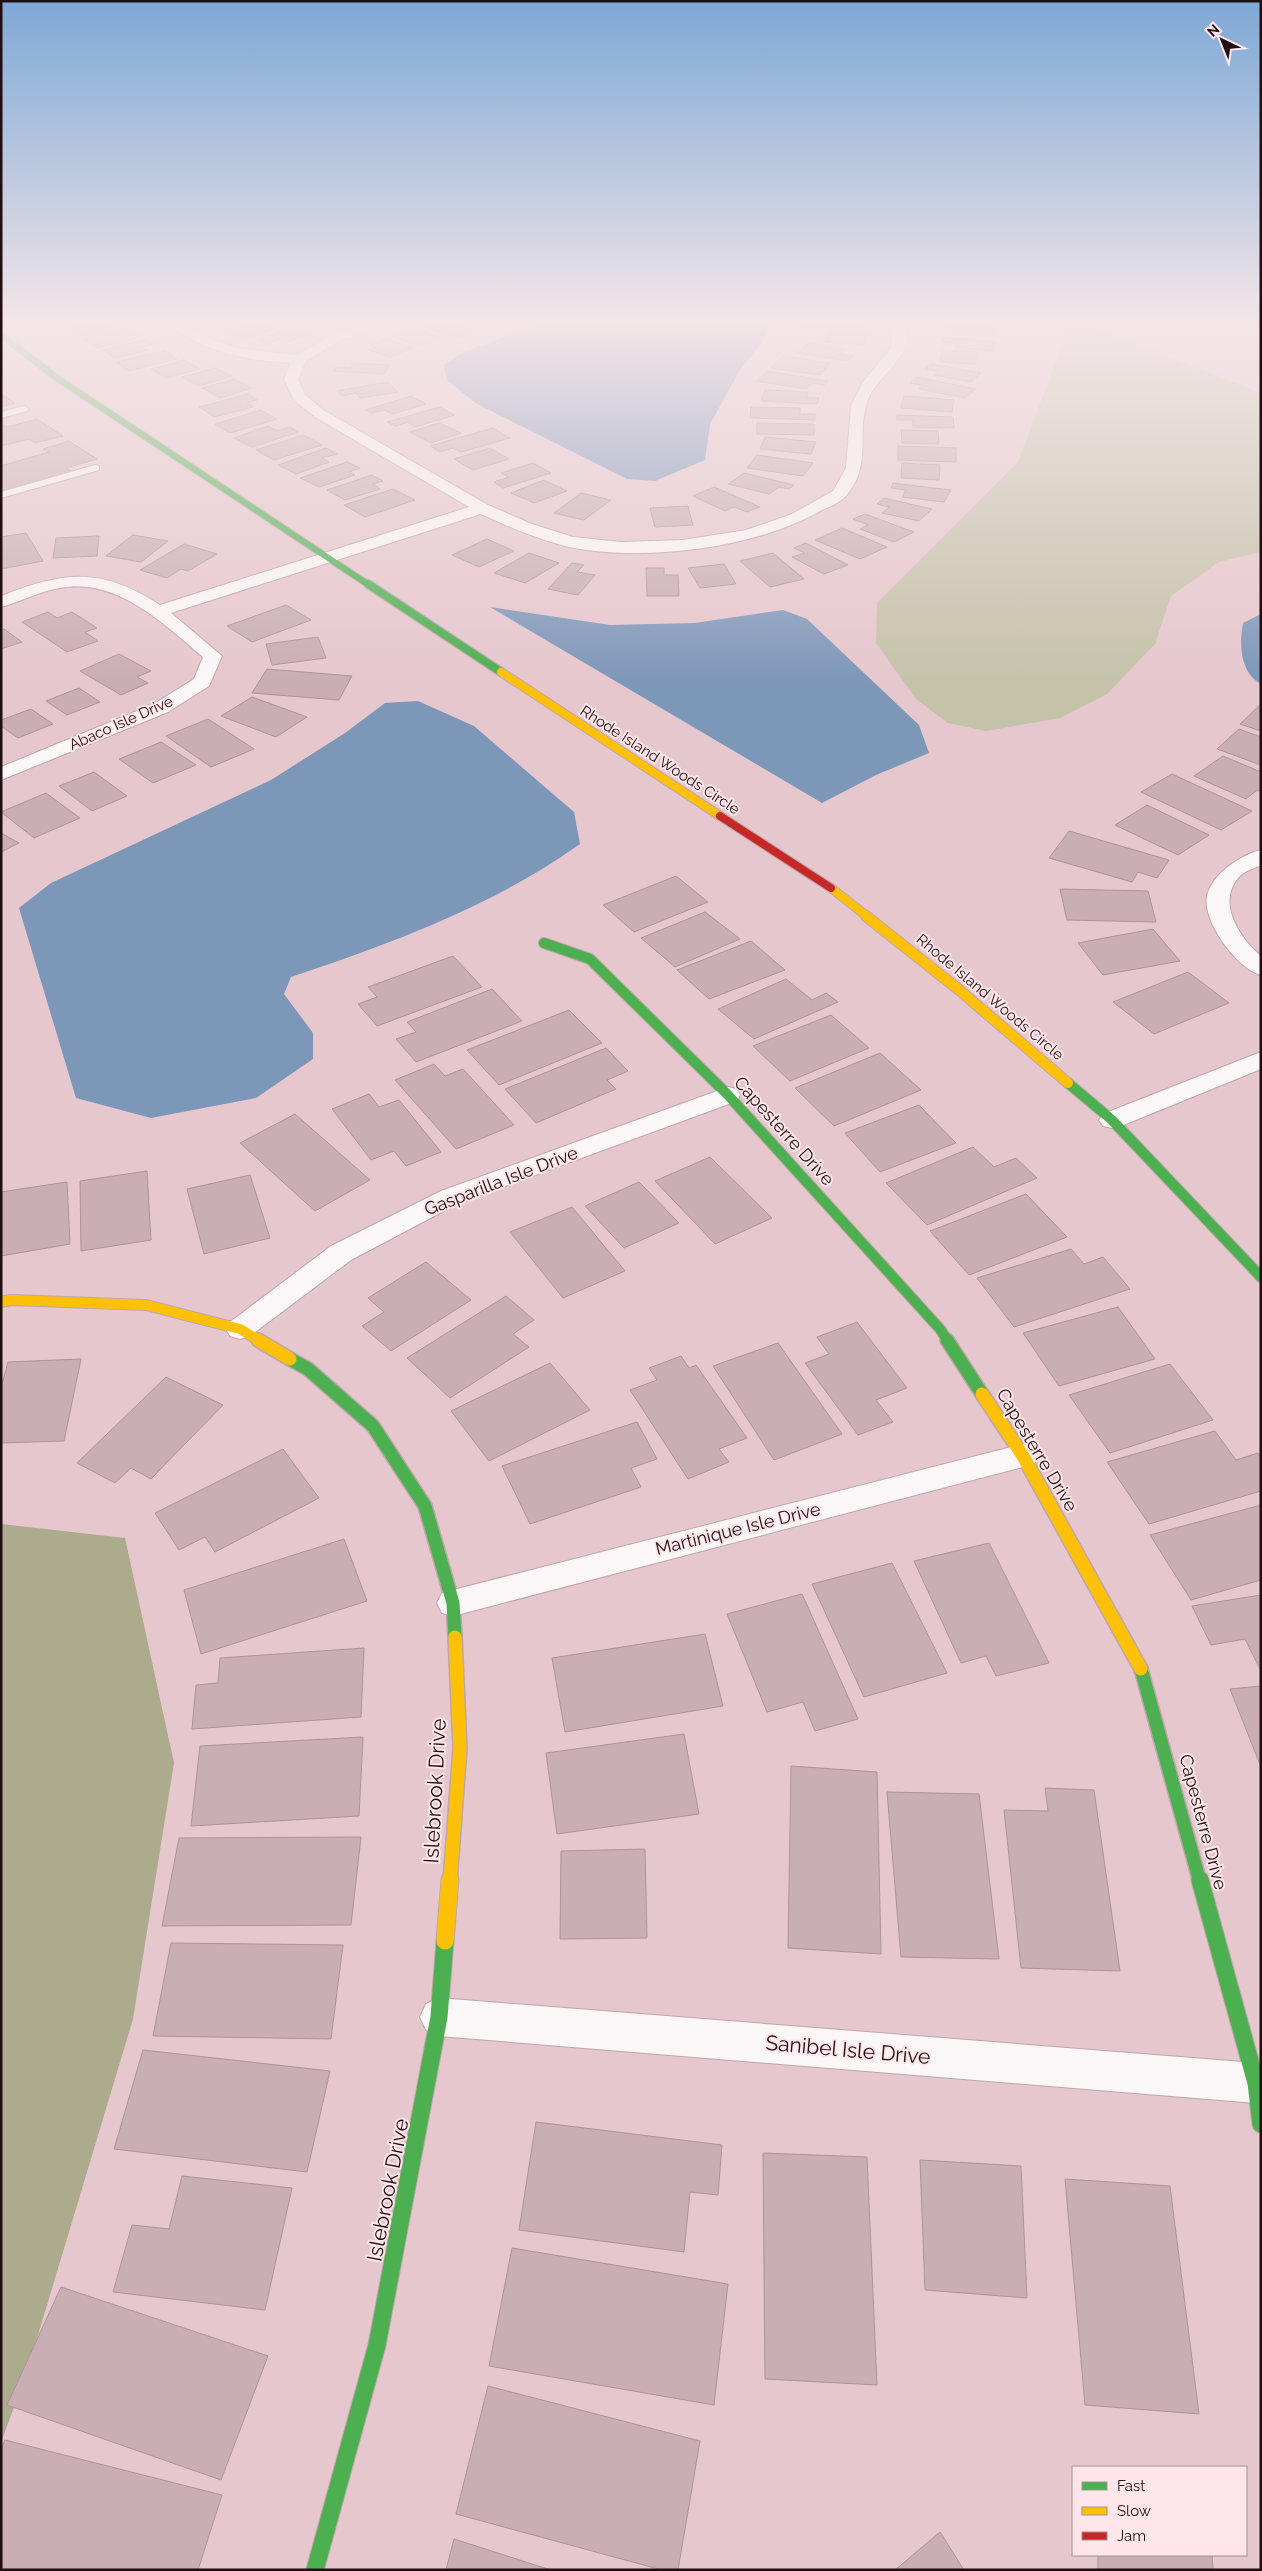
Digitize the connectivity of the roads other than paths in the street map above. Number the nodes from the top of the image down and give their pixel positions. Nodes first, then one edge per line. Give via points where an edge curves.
1 (155, 444) edge
2 (372, 444) edge
3 (856, 444) edge
4 (95, 468) dead end
5 (1, 495) edge
6 (482, 508) junction
7 (324, 557) junction
8 (1, 602) edge
9 (157, 612) junction
10 (1, 774) edge
11 (1261, 856) edge
12 (544, 943) dead end
13 (1261, 968) edge
14 (1261, 1060) edge
15 (728, 1096) junction
16 (1112, 1120) junction
17 (1259, 1275) edge
18 (1, 1302) edge
19 (240, 1329) junction
20 (1023, 1456) junction
21 (453, 1603) junction
22 (440, 2017) junction
23 (1256, 2083) junction
24 (1261, 2124) edge
25 (314, 2570) edge

1 - 7 street, Rhode Island Woods Circle
2 - 6 street
3 - 6 street via 854,468 839,494 798,517 740,536 683,545 621,547 571,542 526,528
4 - 5 lane
6 - 7 street
7 - 9 street
7 - 16 street, Rhode Island Woods Circle via 840,894
8 - 9 street, Abaco Isle Drive via 45,585 82,581 118,589
9 - 10 street, Abaco Isle Drive via 213,656 202,682 161,708
11 - 13 street via 1232,872 1218,896 1220,920 1237,947
12 - 15 street, Capesterre Drive via 590,959
14 - 16 street
15 - 19 street, Gasparilla Isle Drive via 450,1197 341,1253
15 - 20 street, Capesterre Drive via 940,1329
16 - 17 street, Rhode Island Woods Circle
18 - 19 street, Islebrook Drive via 146,1305
19 - 21 street, Islebrook Drive via 308,1369 373,1426 425,1506
20 - 21 street, Martinique Isle Drive
20 - 23 street, Capesterre Drive via 1144,1674
21 - 22 street, Islebrook Drive via 460,1748
22 - 23 street, Sanibel Isle Drive
22 - 25 street, Islebrook Drive via 377,2345
23 - 24 street, Capesterre Drive

